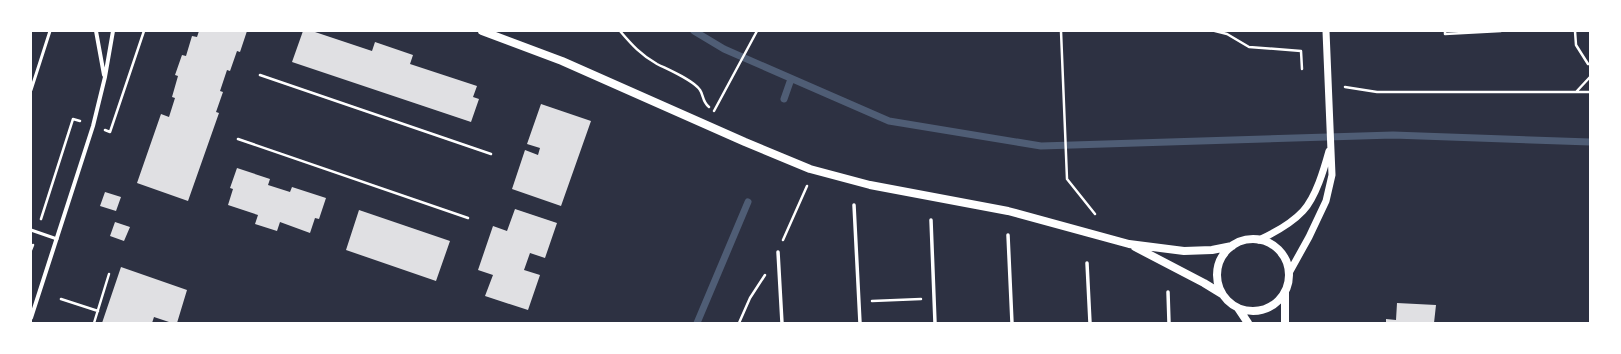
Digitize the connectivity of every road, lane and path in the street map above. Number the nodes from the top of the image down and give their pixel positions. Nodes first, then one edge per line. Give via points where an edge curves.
1 (50, 31) edge
2 (96, 31) edge
3 (113, 31) edge
4 (144, 31) edge
5 (482, 31) edge
6 (620, 31) edge
7 (757, 31) edge
8 (1061, 31) edge
9 (1215, 31) edge
10 (1326, 31) edge
11 (1445, 31) edge
12 (1501, 31) edge
13 (1575, 31) edge
14 (1472, 32) edge
15 (1590, 64) edge
16 (1302, 69) dead end
17 (260, 75) dead end
18 (105, 77) junction
19 (1590, 77) edge
20 (1345, 87) dead end
21 (31, 90) edge
22 (1576, 92) junction
23 (1590, 92) edge
24 (73, 120) dead end
25 (110, 132) dead end
26 (238, 139) dead end
27 (1331, 145) junction
28 (491, 154) dead end
29 (854, 205) dead end
30 (1095, 214) dead end
31 (468, 218) dead end
32 (931, 220) dead end
33 (31, 230) edge
34 (37, 233) junction
35 (1008, 235) dead end
36 (57, 239) junction
37 (1259, 240) junction
38 (1129, 244) junction
39 (1232, 246) junction
40 (31, 250) edge
41 (778, 252) dead end
42 (1087, 263) dead end
43 (109, 274) dead end
44 (1289, 274) junction
45 (1286, 291) junction
46 (1168, 292) dead end
47 (1222, 294) junction
48 (934, 298) junction
49 (61, 299) dead end
50 (859, 302) junction
51 (1238, 308) junction
52 (98, 311) junction
53 (31, 318) edge
54 (94, 323) edge
55 (782, 323) edge
56 (860, 323) edge
57 (935, 323) edge
58 (1012, 323) edge
59 (1090, 323) edge
60 (1169, 323) edge
61 (1248, 323) edge
62 (1286, 323) edge

1 - 21 lane
2 - 18 street
3 - 18 street
4 - 25 path
5 - 38 main road via 562,61 810,169 870,185 1008,211
6 - 7 path via 636,50 700,90 704,103 714,112
8 - 30 path via 1067,179
9 - 16 path via 1227,34 1249,47 1301,51
10 - 27 street
11 - 14 path via 1445,34
12 - 14 path
13 - 15 path via 1576,45
17 - 28 path
18 - 36 street via 93,126
19 - 22 path
20 - 22 path via 1377,92
22 - 23 path
24 - 34 path
26 - 31 path
27 - 37 street via 1321,176 1303,211 1279,230
27 - 44 street via 1332,174 1326,201
29 - 50 street
32 - 48 street
33 - 34 lane
34 - 36 lane
34 - 40 path
35 - 58 street
36 - 53 street
37 - 39 main road via 1240,241
37 - 44 main road via 1280,251 1285,258
38 - 39 main road via 1184,251
38 - 47 main road
39 - 47 main road via 1224,253 1219,263 1217,274
41 - 55 street
42 - 59 street
43 - 52 path
44 - 45 main road
45 - 51 main road via 1276,304 1262,310 1246,311
45 - 62 main road
46 - 60 street
47 - 51 main road
48 - 50 path
48 - 57 street
49 - 52 path
50 - 56 street
51 - 61 main road
52 - 54 path

